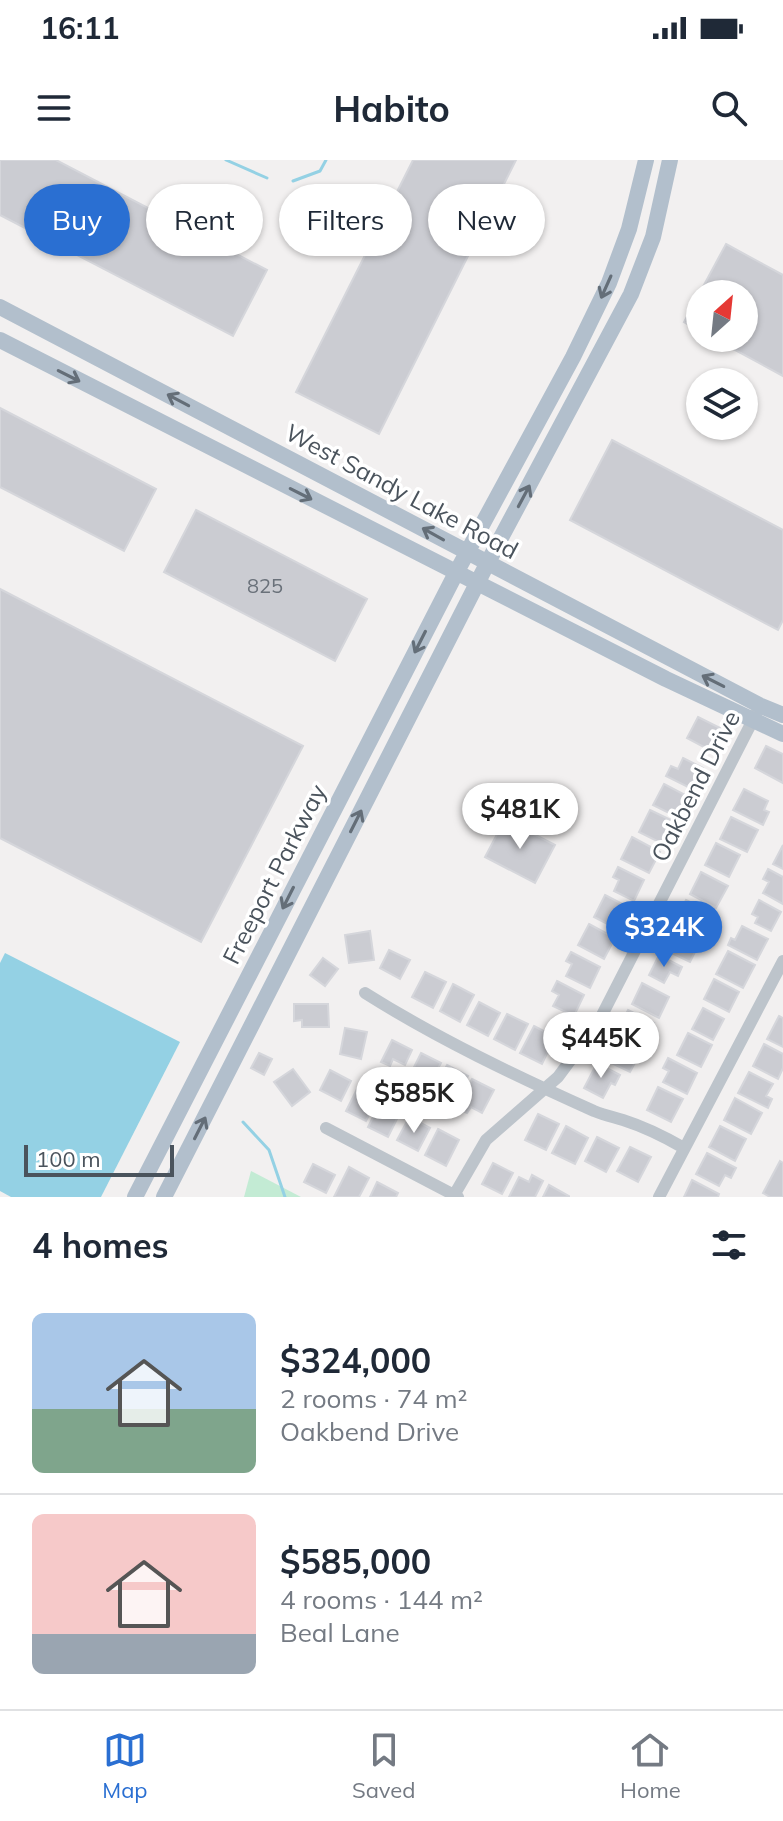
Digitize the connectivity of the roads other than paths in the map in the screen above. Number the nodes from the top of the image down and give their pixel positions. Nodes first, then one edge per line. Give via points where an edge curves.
1 (646, 160) edge
2 (670, 160) edge
3 (0, 307) edge
4 (0, 340) edge
5 (573, 357) junction
6 (593, 368) junction
7 (215, 419) junction
8 (206, 446) junction
9 (466, 553) junction
10 (487, 564) junction
11 (456, 573) junction
12 (478, 584) junction
13 (761, 706) junction
14 (783, 715) edge
15 (753, 722) junction
16 (374, 731) junction
17 (783, 734) edge
18 (396, 743) junction
19 (304, 868) junction
20 (326, 880) junction
21 (783, 961) edge
22 (365, 993) dead end
23 (230, 1011) junction
24 (253, 1024) junction
25 (544, 1089) junction
26 (326, 1128) dead end
27 (684, 1148) junction
28 (455, 1196) edge
29 (135, 1197) edge
30 (164, 1197) edge
31 (659, 1197) edge

1 -> 5 main road via 609,283
2 - 6 main road via 653,237
7 -> 3 main road, West Sandy Lake Road
4 -> 8 main road, West Sandy Lake Road
5 - 6 main road
5 - 9 main road
10 -> 6 main road
7 - 8 main road
9 -> 7 main road, West Sandy Lake Road
8 -> 11 main road, West Sandy Lake Road
9 - 10 main road, West Sandy Lake Road
9 - 11 main road, Freeport Parkway
10 - 12 main road, Freeport Parkway
13 -> 10 main road, West Sandy Lake Road
11 - 12 main road, West Sandy Lake Road
11 -> 16 main road, Freeport Parkway
12 - 15 main road, West Sandy Lake Road
12 - 18 main road, Freeport Parkway
13 - 14 main road, West Sandy Lake Road
13 - 15 street, Oakbend Drive
15 - 17 main road, West Sandy Lake Road
15 - 25 street, Oakbend Drive via 603,1015 575,1058
16 - 18 main road
16 - 19 main road, Freeport Parkway
20 -> 18 main road, Freeport Parkway
19 - 20 main road
19 -> 23 main road, Freeport Parkway
20 - 24 main road, Freeport Parkway
21 - 27 street
22 - 25 street
23 - 24 main road
23 - 29 main road, Freeport Parkway
30 -> 24 main road, Freeport Parkway
25 - 27 street
25 - 28 street, Oakbend Drive via 486,1140
26 - 28 street
27 - 31 street

